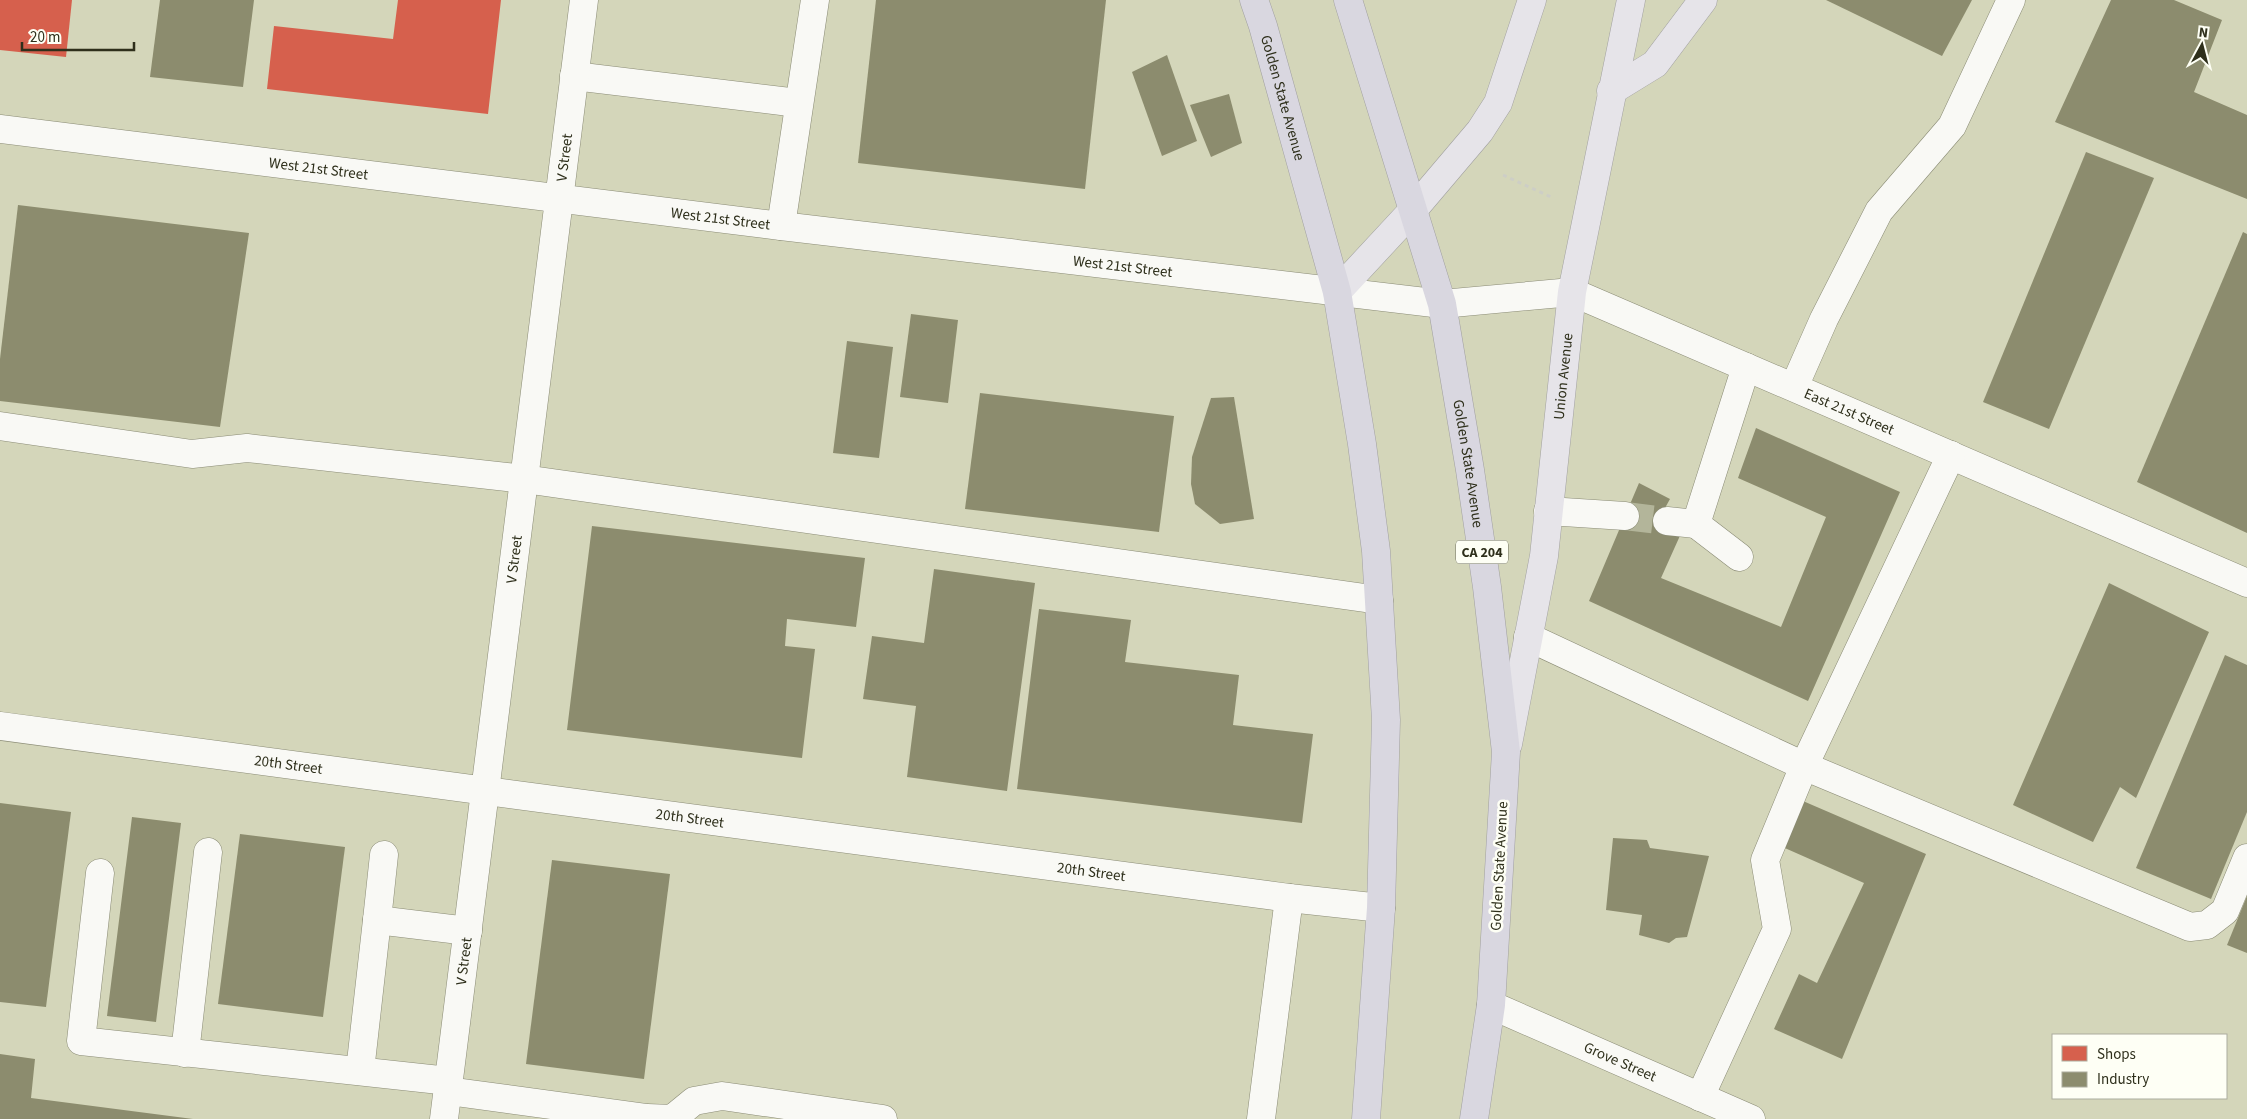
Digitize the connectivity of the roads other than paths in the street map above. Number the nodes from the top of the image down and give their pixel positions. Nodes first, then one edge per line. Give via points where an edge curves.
1 (584, 0) edge
2 (815, 0) edge
3 (1254, 0) edge
4 (1348, 0) edge
5 (1532, 0) edge
6 (1631, 0) edge
7 (1703, 0) edge
8 (2012, 0) edge
9 (574, 76) junction
10 (1611, 91) junction
11 (798, 103) junction
12 (0, 129) edge
13 (558, 198) junction
14 (1413, 210) junction
15 (781, 226) junction
16 (1337, 292) junction
17 (1572, 292) junction
18 (1442, 304) junction
19 (1746, 367) junction
20 (1794, 387) junction
21 (0, 426) edge
22 (1951, 455) junction
23 (524, 480) junction
24 (1548, 511) junction
25 (1625, 516) tunnel mouth
26 (1667, 521) tunnel mouth
27 (1696, 524) junction
28 (1739, 557) dead end
29 (2247, 583) edge
30 (1379, 600) junction
31 (1528, 637) junction
32 (0, 726) edge
33 (1506, 752) junction
34 (1804, 766) junction
35 (485, 790) junction
36 (208, 852) dead end
37 (384, 855) dead end
38 (2247, 858) edge
39 (100, 873) dead end
40 (1289, 898) junction
41 (1380, 908) junction
42 (377, 920) junction
43 (468, 931) junction
44 (1491, 1005) junction
45 (185, 1053) junction
46 (360, 1071) junction
47 (449, 1086) junction
48 (1700, 1097) junction
49 (444, 1119) edge
50 (883, 1119) edge
51 (1261, 1119) edge
52 (1366, 1119) edge
53 (1474, 1119) edge
54 (1751, 1119) edge

1 - 9 street, V Street
2 - 11 street
3 - 16 highway, Golden State Avenue via 1264,26
4 - 14 highway, Golden State Avenue / CA 204
5 - 14 main road via 1498,103 1480,131
6 - 10 main road, Union Avenue
7 - 10 main road via 1655,64
8 - 20 street via 1952,126 1879,211 1824,319
9 - 11 street
9 - 13 street, V Street
10 - 17 main road, Union Avenue
11 - 15 street
12 - 13 street, West 21st Street
13 - 15 street, West 21st Street
13 - 23 street, V Street
14 - 16 main road
14 - 18 highway, Golden State Avenue / CA 204
15 - 16 street, West 21st Street
16 - 18 street, West 21st Street
16 - 30 highway, Golden State Avenue via 1362,444
17 - 18 street, East 21st Street
17 - 19 street, East 21st Street
17 - 24 main road, Union Avenue
18 - 33 highway, Golden State Avenue / CA 204 via 1476,509
19 - 20 street, East 21st Street
19 - 27 street
20 - 22 street, East 21st Street
21 - 23 street via 192,454 247,448
22 - 29 street, East 21st Street
22 - 34 street
23 - 30 street
23 - 35 street, V Street
24 - 25 street
24 - 31 main road, Union Avenue via 1544,556
26 - 27 street
27 - 28 street
30 - 41 highway, Golden State Avenue via 1386,720
31 - 33 main road, Union Avenue
31 - 34 street
32 - 35 street, 20th Street
33 - 44 highway, Golden State Avenue / CA 204
34 - 38 street via 2190,927 2207,925 2225,911
34 - 48 street via 1765,860 1777,929
35 - 40 street, 20th Street
35 - 43 street, V Street
36 - 45 street
37 - 42 street
39 - 45 street via 81,1041
40 - 41 street, 20th Street
40 - 51 street
41 - 52 highway, Golden State Avenue
42 - 43 street
42 - 46 street
43 - 47 street, V Street
44 - 48 street, Grove Street
44 - 53 highway, Golden State Avenue / CA 204
45 - 46 street
46 - 47 street
47 - 49 street, V Street
47 - 50 street via 647,1118 672,1119 694,1101 722,1096
48 - 54 street, Grove Street

